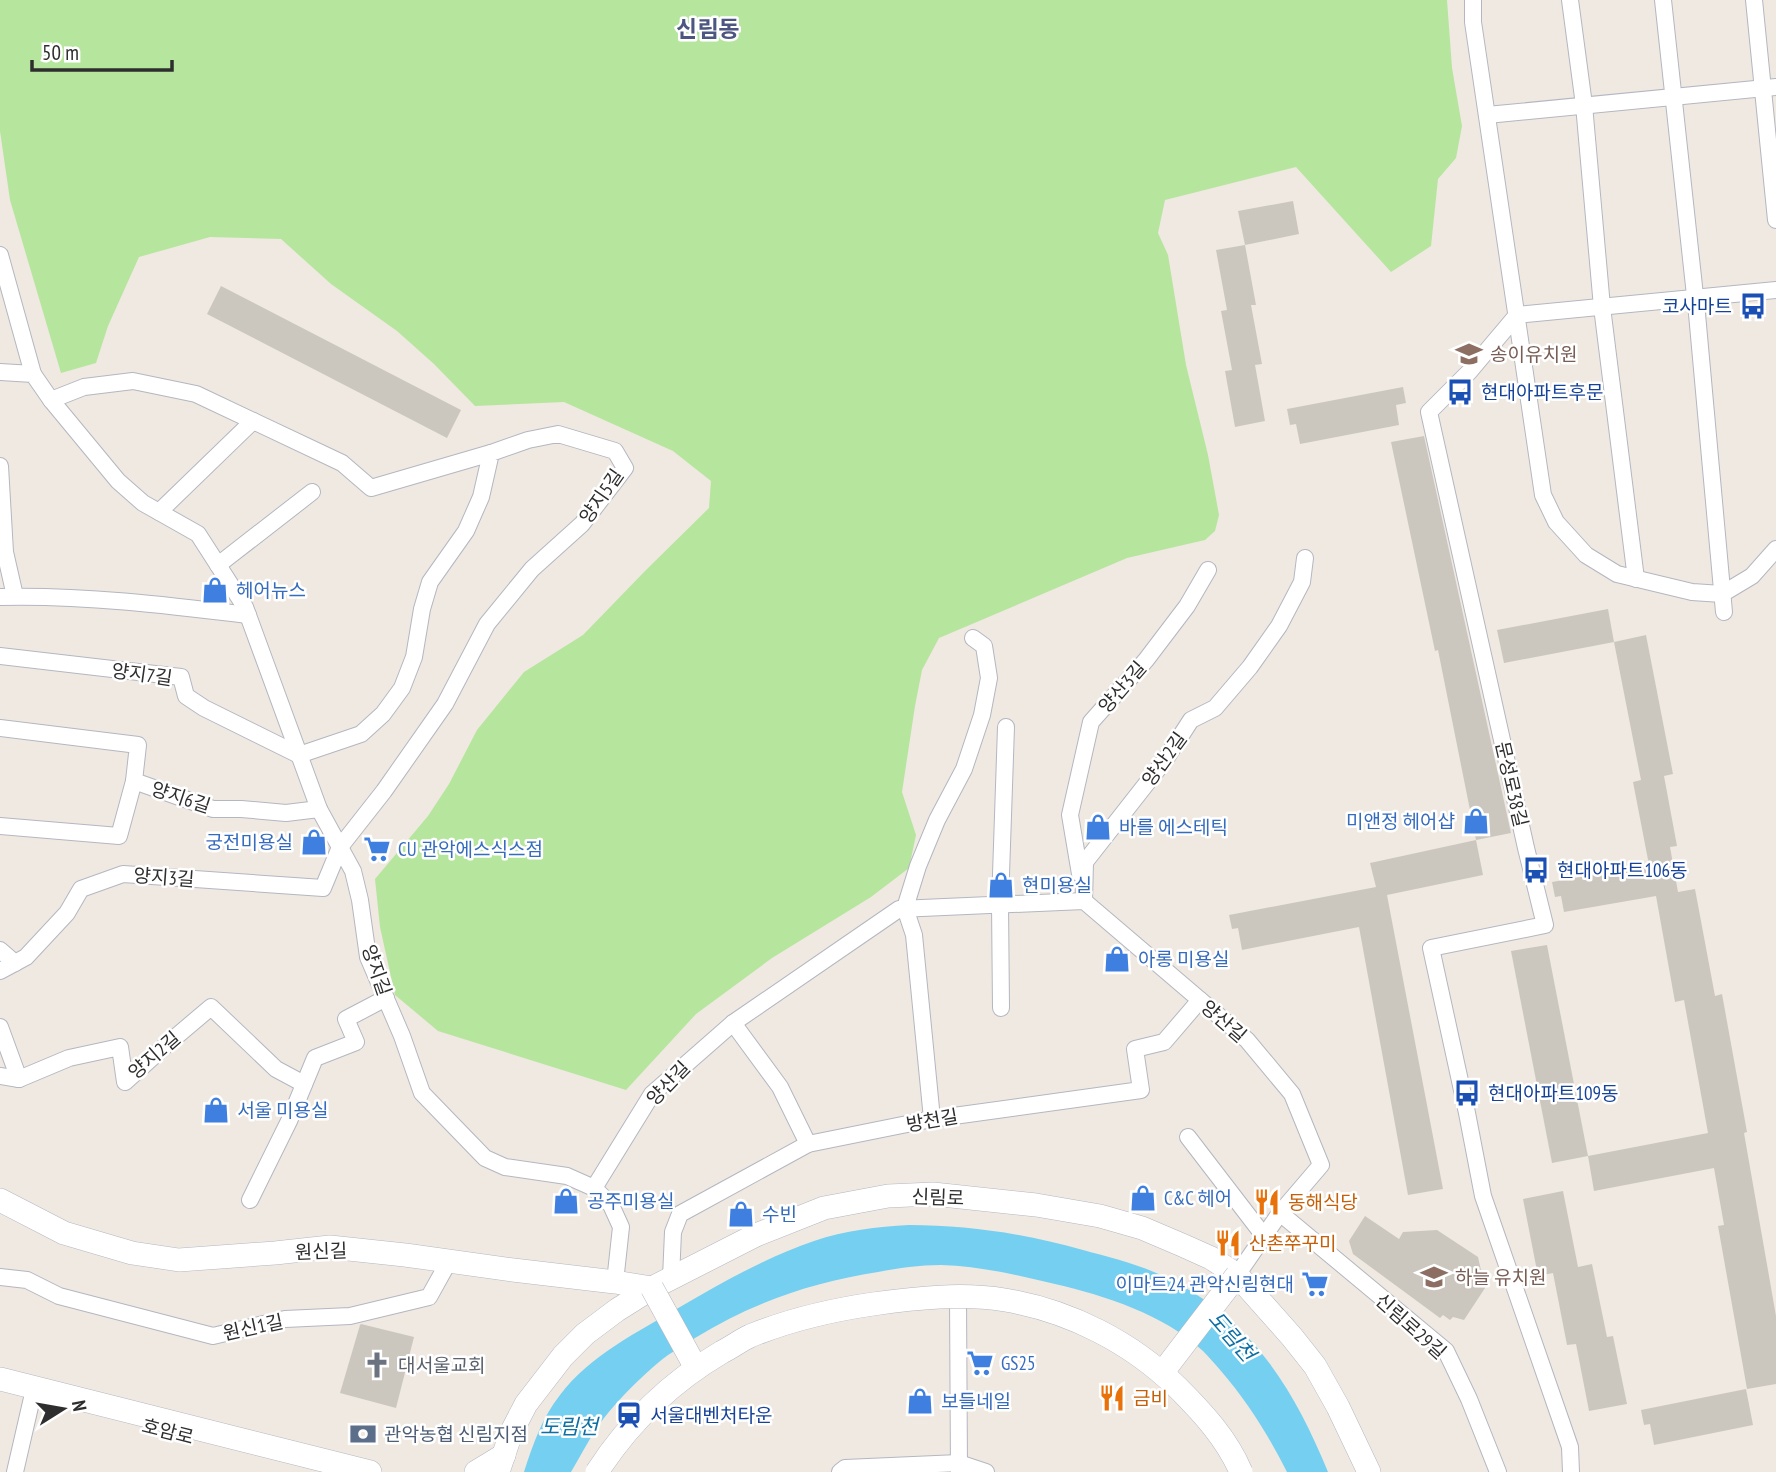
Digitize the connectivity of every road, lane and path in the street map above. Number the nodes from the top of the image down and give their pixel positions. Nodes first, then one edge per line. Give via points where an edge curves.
1 (1473, 0) edge
2 (1570, 0) edge
3 (1663, 0) edge
4 (1754, 0) edge
5 (1770, 87) edge
6 (1674, 96) junction
7 (1584, 105) junction
8 (1487, 115) junction
9 (1776, 220) edge
10 (0, 255) edge
11 (1776, 290) edge
12 (1696, 298) junction
13 (1602, 307) junction
14 (1517, 315) junction
15 (0, 372) edge
16 (33, 374) junction
17 (51, 400) junction
18 (253, 421) junction
19 (491, 453) junction
20 (0, 466) edge
21 (312, 492) dead end
22 (159, 512) junction
23 (1776, 550) edge
24 (1305, 558) dead end
25 (218, 565) junction
26 (1208, 570) dead end
27 (1636, 579) junction
28 (1722, 594) junction
29 (7, 596) edge
30 (1724, 612) dead end
31 (248, 615) junction
32 (974, 638) dead end
33 (0, 656) edge
34 (1006, 727) dead end
35 (0, 728) edge
36 (299, 755) junction
37 (134, 781) junction
38 (318, 809) junction
39 (0, 826) edge
40 (340, 847) junction
41 (1084, 901) junction
42 (1000, 904) junction
43 (905, 908) junction
44 (0, 950) edge
45 (15, 962) junction
46 (0, 971) edge
47 (386, 998) junction
48 (1200, 1000) junction
49 (1001, 1008) dead end
50 (733, 1023) junction
51 (0, 1027) edge
52 (0, 1076) edge
53 (19, 1079) junction
54 (304, 1084) junction
55 (932, 1119) junction
56 (1188, 1137) dead end
57 (808, 1144) junction
58 (594, 1188) junction
59 (0, 1200) edge
60 (250, 1200) dead end
61 (1280, 1213) junction
62 (1264, 1236) junction
63 (449, 1261) junction
64 (1237, 1275) junction
65 (0, 1277) edge
66 (615, 1282) junction
67 (662, 1283) junction
68 (958, 1297) junction
69 (695, 1368) junction
70 (1162, 1373) junction
71 (0, 1379) edge
72 (0, 1391) edge
73 (32, 1398) junction
74 (501, 1463) edge
75 (959, 1467) edge
76 (303, 1468) edge
77 (15, 1472) edge
78 (336, 1472) edge
79 (370, 1472) edge
80 (477, 1472) edge
81 (597, 1472) edge
82 (839, 1472) edge
83 (986, 1472) edge
84 (1241, 1472) edge
85 (1369, 1472) edge
86 (1498, 1472) edge
87 (1571, 1472) edge

1 - 8 street
2 - 7 street
3 - 6 street
4 - 5 street
5 - 6 street
5 - 9 street
6 - 7 street
6 - 12 street
7 - 8 street
7 - 13 street
8 - 14 street
10 - 16 street, 양지길
11 - 12 street
12 - 13 street
12 - 28 street
13 - 14 street
13 - 27 street
14 - 27 street via 1544,495 1556,522 1586,555 1617,574
14 - 87 street, 문성로38길 via 1429,412 1545,925 1431,948 1483,1196 1570,1447
15 - 16 street
16 - 17 street, 양지길
17 - 18 street via 84,387 133,381 197,394
17 - 22 street, 양지길 via 118,481
18 - 19 street via 342,463 371,488
18 - 22 street
19 - 36 street via 481,496 466,531 430,582 414,657 402,688 362,734
19 - 40 street, 양지5길 via 558,434 615,451 625,468 582,524 532,569 487,624 445,704
20 - 29 street
21 - 25 street
22 - 25 street, 양지길 via 198,534
23 - 28 street via 1752,576
24 - 41 street, 양산2길 via 1296,593 1250,667 1215,708 1191,720 1086,862
25 - 31 street, 양지길
26 - 41 street, 양산3길 via 1146,660 1091,722 1070,815
27 - 28 street
28 - 30 street
29 - 31 street via 142,603
31 - 36 street, 양지길
32 - 43 street via 984,646 989,678 982,715
33 - 36 street, 양지7길 via 181,677 186,696 204,708
34 - 42 street
35 - 37 street, 양지6길 via 138,745
36 - 38 street, 양지길
37 - 38 street, 양지6길 via 213,809 286,813
37 - 39 street via 119,836
38 - 40 street, 양지길
40 - 45 street, 양지3길 via 323,888 123,874 81,889 67,913 26,957
40 - 47 street, 양지길 via 354,871 368,957
41 - 42 street, 양산길
41 - 48 street, 양산길
42 - 43 street, 양산길
42 - 49 street
43 - 50 street, 양산길
43 - 55 street via 914,935
44 - 45 street
45 - 46 street, 양지3길
47 - 54 street via 346,1018 356,1041 315,1058
47 - 58 street, 양지길 via 422,1093 485,1158
48 - 55 street, 방천길 via 1164,1042 1135,1049 1141,1090
48 - 61 street, 양산길 via 1247,1040 1292,1094 1321,1165
50 - 57 street via 780,1087
50 - 58 street, 양산길 via 652,1094
51 - 53 street
52 - 53 street
53 - 54 street, 양지2길 via 69,1058 120,1048 125,1083 211,1007 276,1069
54 - 60 street
55 - 57 street, 방천길
56 - 62 street
57 - 67 street, 방천길 via 680,1214
58 - 66 street via 611,1205 621,1227
59 - 63 main road, 원신길 via 64,1233 132,1252 179,1259 330,1247
61 - 62 street, 양산길
61 - 86 street, 신림로29길 via 1446,1351
62 - 64 street, 양산길
63 - 65 street, 원신1길 via 429,1297 350,1316 285,1319 213,1336 59,1296 27,1280
63 - 66 main road, 원신길
64 - 67 main road, 신림로 via 1182,1245 1100,1216 933,1195 888,1196 824,1208 756,1235
64 - 70 main road, bridge
64 - 85 main road, 신림로 via 1315,1366
66 - 67 main road, 원신길
67 - 69 main road, bridge
67 - 74 main road, 신림로 via 617,1310 563,1356 526,1404
68 - 69 main road, bridge via 852,1307 798,1319 749,1337
68 - 70 main road, bridge via 1004,1300 1051,1311 1126,1346
68 - 75 street
69 - 81 main road, bridge via 642,1415
70 - 84 main road, bridge via 1222,1437
71 - 79 main road
72 - 73 main road, 호암로
73 - 76 main road, 호암로
73 - 77 street
74 - 80 main road
75 - 82 street via 845,1468
75 - 83 street
76 - 78 main road, 호암로

